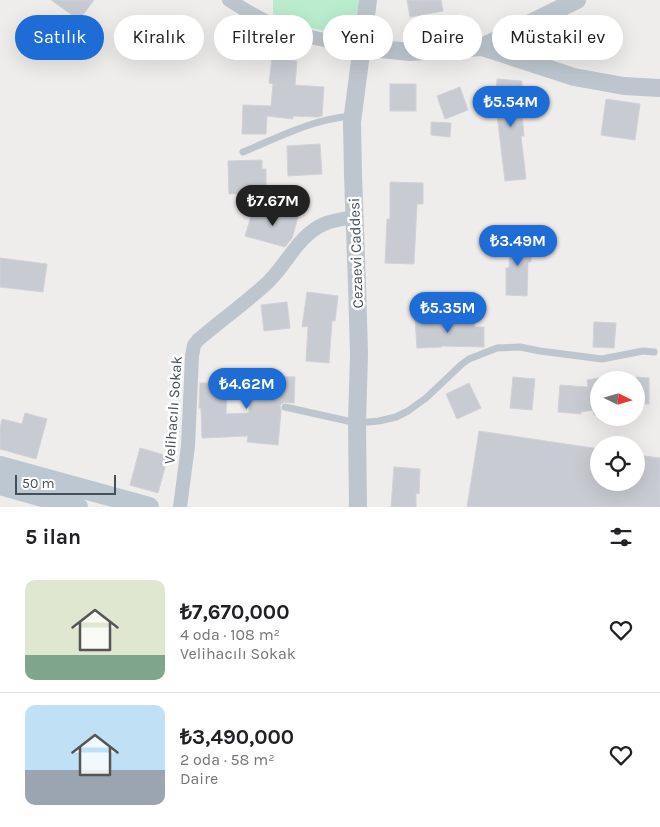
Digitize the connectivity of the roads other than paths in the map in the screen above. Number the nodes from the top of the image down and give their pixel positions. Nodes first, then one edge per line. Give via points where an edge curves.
1 (229, 0) edge
2 (368, 0) edge
3 (577, 0) edge
4 (366, 15) edge
5 (323, 39) edge
6 (482, 47) joint
7 (360, 60) edge
8 (660, 88) edge
9 (352, 116) junction
10 (244, 152) dead end
11 (354, 217) junction
12 (654, 352) dead end
13 (285, 407) dead end
14 (357, 423) junction
15 (0, 466) edge
16 (0, 485) edge
17 (78, 507) edge
18 (149, 507) edge
19 (180, 507) edge
20 (358, 507) edge

1 - 5 street via 292,32
2 - 4 street, Cezaevi Caddesi
3 - 6 street
6 - 8 street via 574,77 624,86
7 - 9 street, Cezaevi Caddesi
9 - 10 lane via 300,127
9 - 11 street, Cezaevi Caddesi
11 - 14 street, Cezaevi Caddesi via 359,354
11 - 19 street, Velihacılı Sokak via 325,224 309,234 268,282 194,345 188,446
12 - 14 lane via 644,351 602,360 520,347 497,348 469,359 408,411 396,417
13 - 14 lane
14 - 20 street, Cezaevi Caddesi
15 - 18 main road
16 - 17 main road

